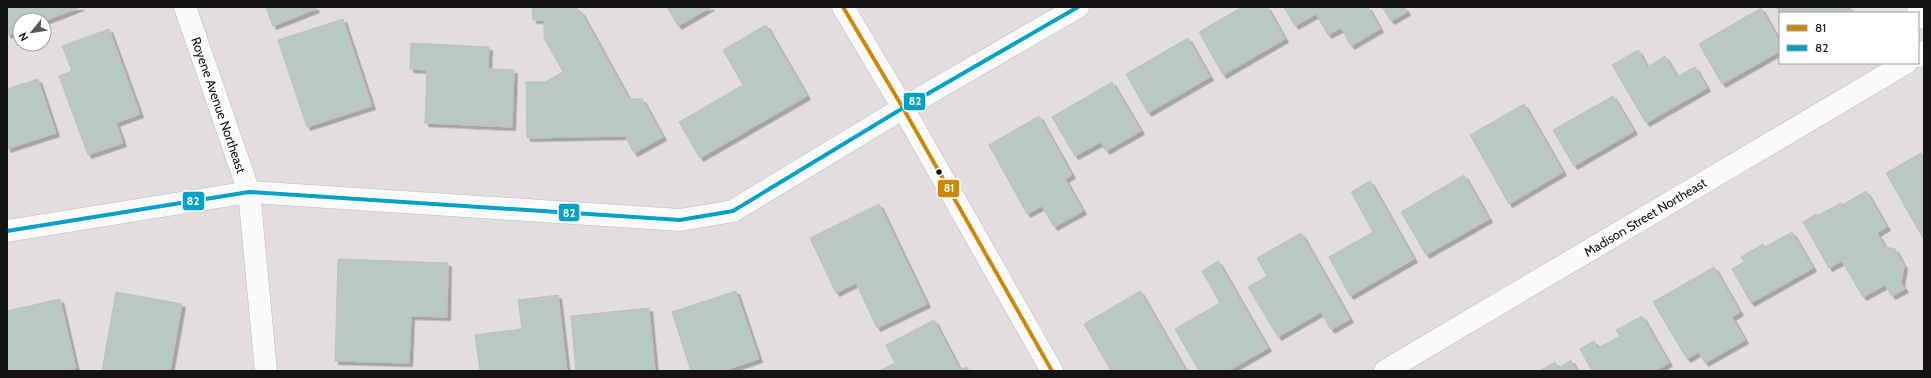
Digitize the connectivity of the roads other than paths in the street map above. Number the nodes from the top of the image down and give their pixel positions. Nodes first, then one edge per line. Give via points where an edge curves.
1 (186, 7) edge
2 (843, 7) edge
3 (1078, 7) edge
4 (1918, 7) edge
5 (1924, 18) edge
6 (1904, 64) edge
7 (903, 108) junction
8 (249, 192) junction
9 (7, 231) edge
10 (266, 371) edge
11 (1052, 371) edge
12 (1385, 371) edge

1 - 8 street, Royene Avenue Northeast
2 - 7 street
3 - 7 street
4 - 5 street
6 - 12 street, Madison Street Northeast
7 - 8 street via 733,211 680,220
7 - 11 street
8 - 9 street
8 - 10 street, Royene Avenue Northeast

